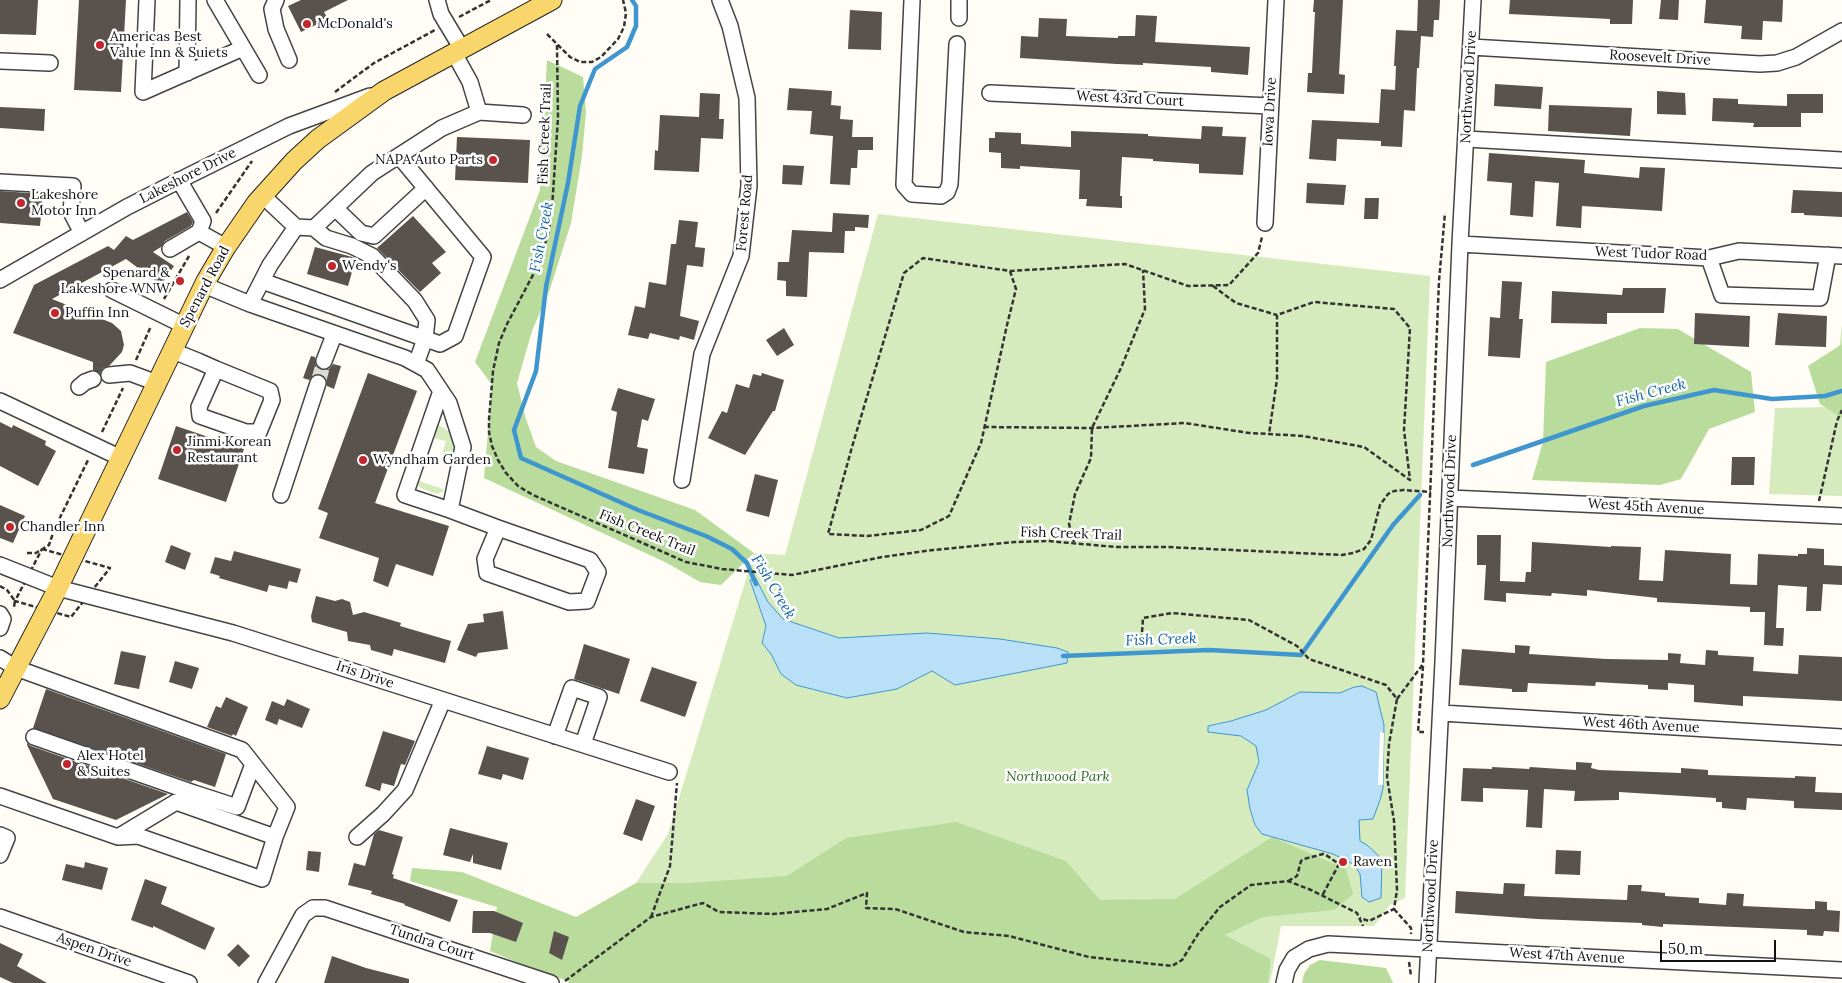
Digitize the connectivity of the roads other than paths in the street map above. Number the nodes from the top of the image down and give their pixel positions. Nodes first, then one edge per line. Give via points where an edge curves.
1 (147, 0) edge
2 (188, 0) edge
3 (215, 0) edge
4 (276, 0) edge
5 (437, 0) edge
6 (552, 0) edge
7 (720, 0) edge
8 (912, 0) edge
9 (959, 0) edge
10 (1276, 0) edge
11 (1474, 0) edge
12 (958, 18) dead end
13 (1842, 31) edge
14 (957, 44) dead end
15 (1471, 47) junction
16 (243, 48) junction
17 (458, 51) junction
18 (289, 60) dead end
19 (0, 61) edge
20 (50, 63) dead end
21 (187, 73) junction
22 (259, 75) dead end
23 (384, 91) junction
24 (990, 93) dead end
25 (1270, 106) junction
26 (479, 112) junction
27 (523, 115) dead end
28 (289, 126) junction
29 (1466, 139) junction
30 (308, 148) junction
31 (399, 156) junction
32 (1842, 160) edge
33 (184, 177) junction
34 (0, 182) edge
35 (426, 188) junction
36 (263, 196) junction
37 (335, 208) junction
38 (1265, 223) road end
39 (296, 227) junction
40 (314, 228) junction
41 (199, 232) junction
42 (82, 233) junction
43 (1460, 244) junction
44 (226, 247) junction
45 (170, 249) dead end
46 (1835, 256) edge
47 (1709, 258) junction
48 (0, 280) edge
49 (262, 281) junction
50 (204, 285) junction
51 (112, 290) dead end
52 (250, 304) junction
53 (185, 326) junction
54 (334, 335) junction
55 (424, 338) junction
56 (173, 351) junction
57 (324, 360) tunnel mouth
58 (416, 364) junction
59 (216, 369) junction
60 (109, 375) dead end
61 (93, 379) dead end
62 (157, 383) junction
63 (318, 383) tunnel mouth
64 (79, 387) dead end
65 (441, 391) junction
66 (0, 400) edge
67 (121, 458) junction
68 (682, 480) dead end
69 (281, 495) dead end
70 (1450, 498) junction
71 (450, 510) junction
72 (1842, 516) edge
73 (498, 528) junction
74 (0, 565) edge
75 (58, 588) junction
76 (0, 614) edge
77 (0, 628) edge
78 (0, 658) edge
79 (16, 668) junction
80 (0, 699) edge
81 (443, 700) junction
82 (1441, 713) junction
83 (555, 736) junction
84 (34, 737) dead end
85 (1842, 737) edge
86 (582, 744) junction
87 (253, 764) junction
88 (669, 772) road end
89 (194, 793) junction
90 (0, 796) edge
91 (176, 802) junction
92 (0, 835) edge
93 (118, 837) junction
94 (276, 837) junction
95 (357, 837) dead end
96 (0, 855) edge
97 (0, 917) edge
98 (1429, 948) junction
99 (1842, 970) edge
100 (189, 983) edge
101 (266, 983) edge
102 (551, 983) edge
103 (1284, 983) edge
104 (1427, 983) edge

1 - 21 street via 143,92
2 - 21 street
3 - 16 street
4 - 18 street via 272,9 276,29
5 - 17 street
6 - 17 main road, Spenard Road
7 - 68 street, Forest Road via 730,26 747,98 749,186 741,256 702,354
8 - 14 street via 904,185 912,194 941,196 950,184
9 - 12 street
10 - 25 street, Iowa Drive
11 - 15 street, Northwood Drive
13 - 15 street, Roosevelt Drive via 1796,57 1760,64
15 - 29 street, Northwood Drive
16 - 21 street
16 - 22 street
17 - 23 main road, Spenard Road
17 - 26 street
19 - 20 street
23 - 28 street, Lakeshore Drive
23 - 30 main road, Spenard Road
24 - 25 street, West 43rd Court
25 - 38 street, Iowa Drive
26 - 27 street
26 - 31 street via 442,128
28 - 30 street via 309,126 312,133
28 - 33 street, Lakeshore Drive
29 - 32 street
29 - 43 street, Northwood Drive
30 - 36 main road, Spenard Road
31 - 35 street
31 - 37 street via 372,173
33 - 41 street via 203,221
33 - 42 street, Lakeshore Drive
34 - 42 street via 73,186 71,212
35 - 37 street via 374,236 361,233
35 - 55 street via 483,257 455,336 440,344
36 - 39 street
36 - 44 main road, Spenard Road
37 - 40 street
39 - 40 street
39 - 49 street
40 - 55 street via 326,238 372,256 415,301 427,320
41 - 44 street
41 - 45 street
42 - 48 street, Lakeshore Drive
43 - 47 street, West Tudor Road
43 - 70 street, Northwood Drive
44 - 50 main road, Spenard Road
46 - 47 street, West Tudor Road via 1739,251
46 - 47 street via 1820,298 1722,295
49 - 52 street
49 - 55 street
50 - 52 street
50 - 53 main road, Spenard Road
51 - 53 street
52 - 54 street
53 - 56 main road, Spenard Road
54 - 57 street
54 - 58 street
55 - 58 street
56 - 59 street
56 - 62 main road, Spenard Road
58 - 65 street via 427,370
59 - 59 street via 270,391 272,400 259,432 246,432 200,416 199,407
60 - 62 street via 130,374
61 - 64 street
62 - 67 main road, Spenard Road
63 - 69 street
65 - 71 street via 449,403 463,447
65 - 71 street via 405,495
66 - 67 street
67 - 75 main road, Spenard Road
70 - 72 street, West 45th Avenue
70 - 82 street, Northwood Drive
71 - 73 street
73 - 73 street via 590,560 598,572 588,600 569,602 488,573 485,559
74 - 75 street, Iris Drive
75 - 79 main road, Spenard Road
75 - 81 street, Iris Drive via 233,633
76 - 77 street via 3,620
78 - 79 street
79 - 80 main road, Spenard Road
79 - 87 street via 242,750
81 - 83 street, Iris Drive
81 - 95 street via 405,790
82 - 85 street, West 46th Avenue
82 - 98 street, Northwood Drive
83 - 86 street, Iris Drive
83 - 86 street via 572,688 599,698
84 - 89 street
86 - 88 street, Iris Drive
87 - 89 street via 237,806
87 - 94 street via 287,807
89 - 91 street
90 - 93 street
91 - 93 street
91 - 94 street
92 - 96 street via 7,838
93 - 94 street via 138,836 262,879
97 - 100 street, Aspen Drive
98 - 99 street, West 47th Avenue
98 - 103 street, West 47th Avenue via 1328,944 1309,949 1294,958
98 - 104 street, Northwood Drive
101 - 102 street, Tundra Court via 303,915 312,908 325,908

